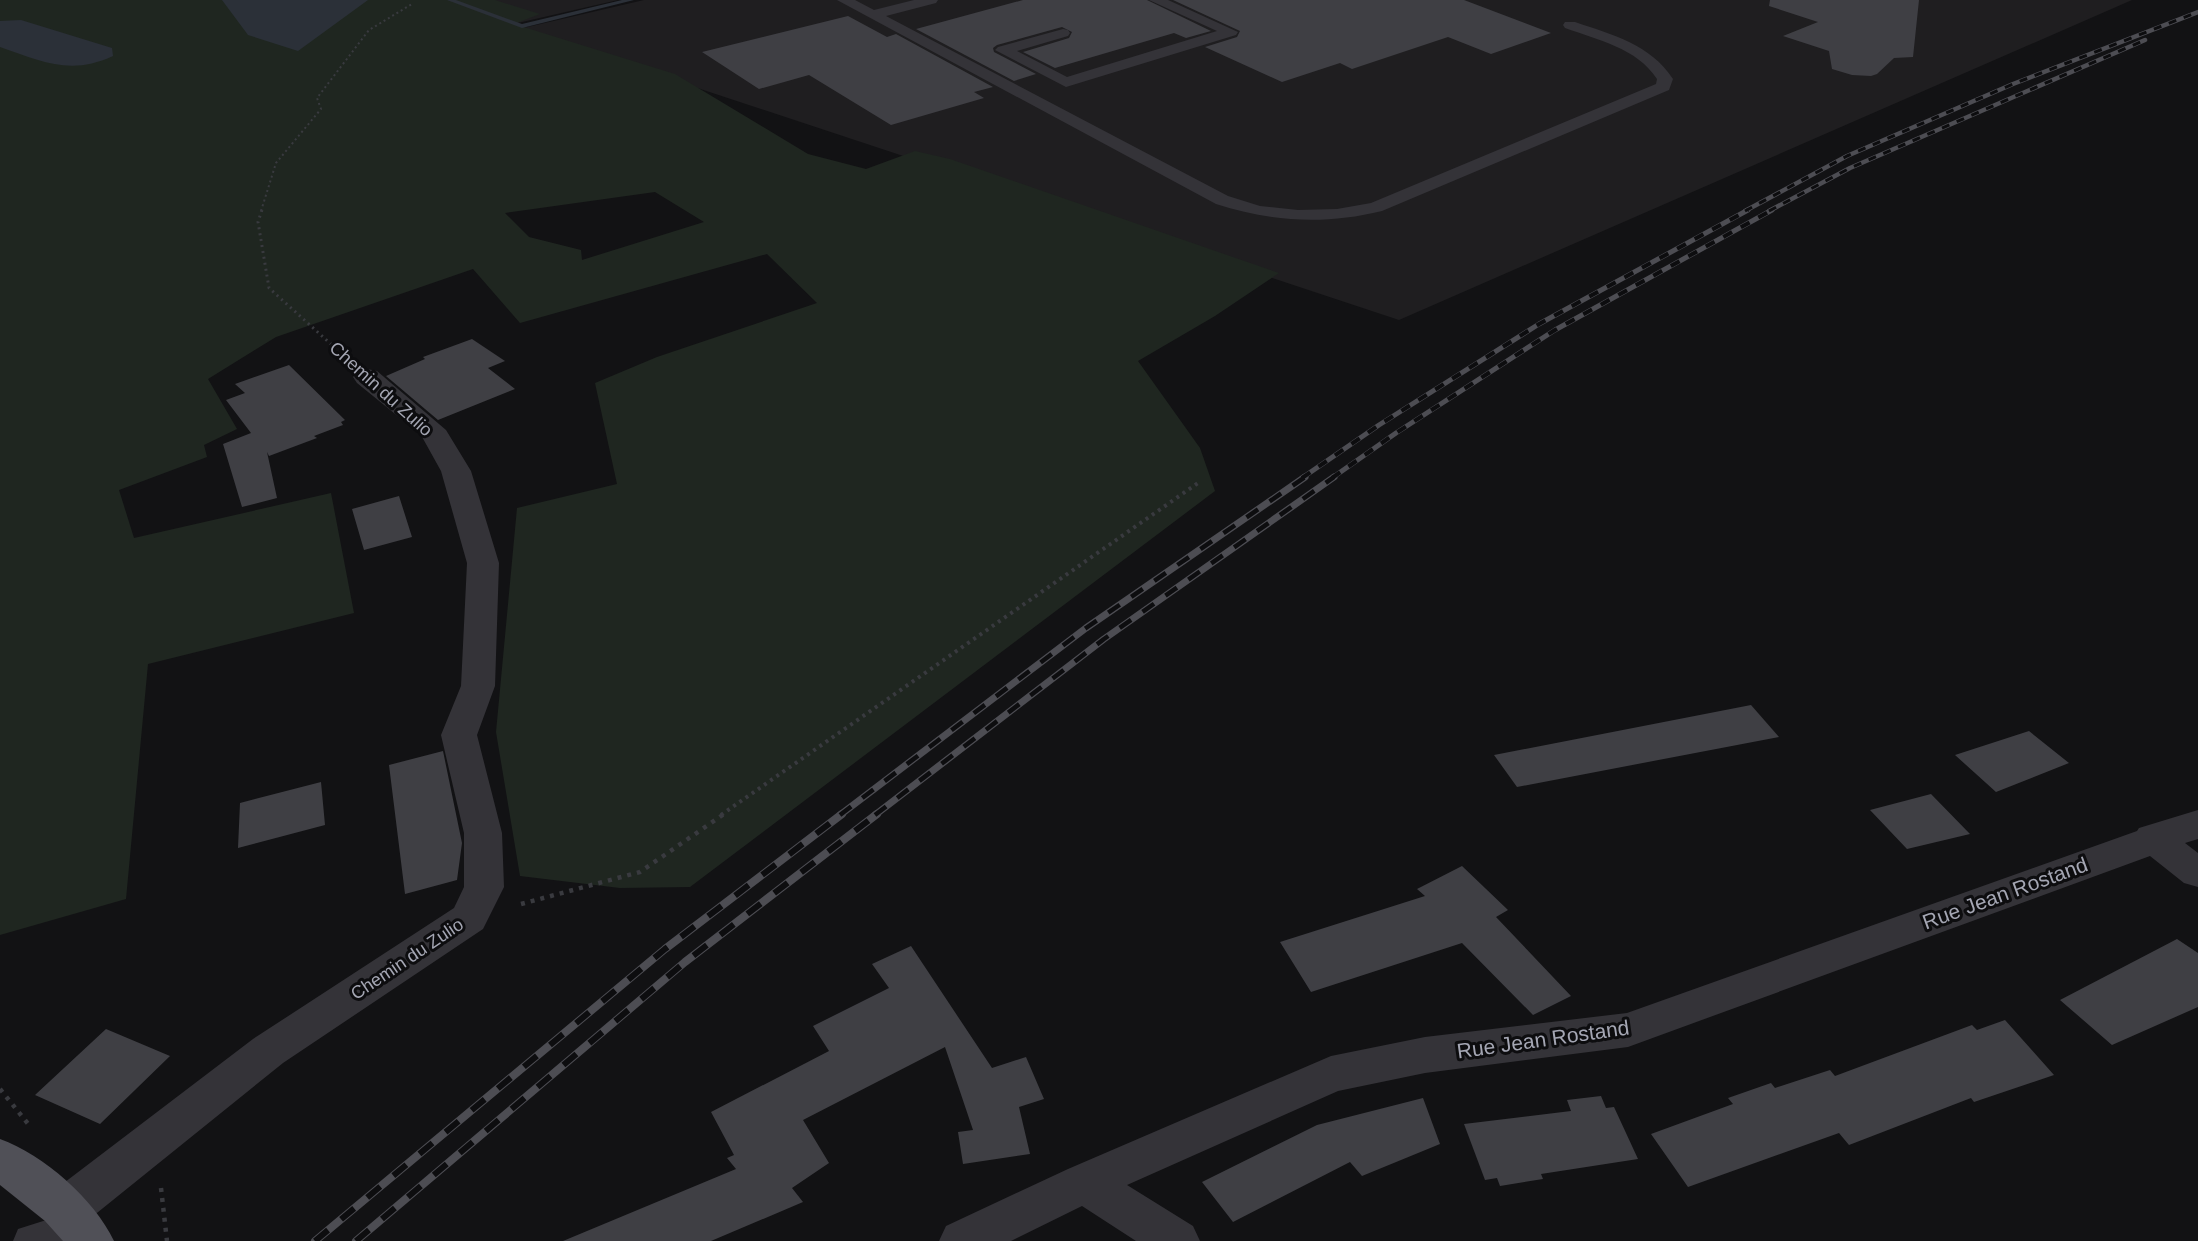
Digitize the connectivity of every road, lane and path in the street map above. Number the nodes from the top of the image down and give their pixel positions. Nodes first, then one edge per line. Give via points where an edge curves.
1 (844, 0) edge
2 (931, 0) edge
3 (1156, 0) edge
4 (412, 4) dead end
5 (873, 15) junction
6 (1569, 25) dead end
7 (1063, 33) dead end
8 (367, 377) joint
9 (1197, 483) dead end
10 (2198, 824) edge
11 (2152, 838) junction
12 (2198, 873) edge
13 (469, 918) junction
14 (0, 1159) edge
15 (1084, 1183) junction
16 (78, 1225) edge
17 (31, 1241) edge
18 (963, 1241) edge
19 (1176, 1241) edge

1 - 5 lane
2 - 5 lane
3 - 7 lane via 1231,32 1066,82 1002,50
4 - 8 path, Chemin du Zulio via 369,30 317,98 321,109 276,163 258,222 270,288
5 - 6 lane via 1222,200 1248,210 1299,217 1376,207 1663,87 1661,71 1640,54
8 - 13 street, Chemin du Zulio via 432,430 456,471 483,562 478,686 459,735 483,833 484,887
9 - 13 path via 640,872
10 - 11 street, Rue Jean Rostand
11 - 12 street
11 - 15 street, Rue Jean Rostand via 1628,1030 1425,1055 1331,1074
13 - 16 street, Chemin du Zulio via 268,1051
14 - 16 main road
15 - 18 street, Rue Jean Rostand
15 - 19 street
16 - 17 lane

